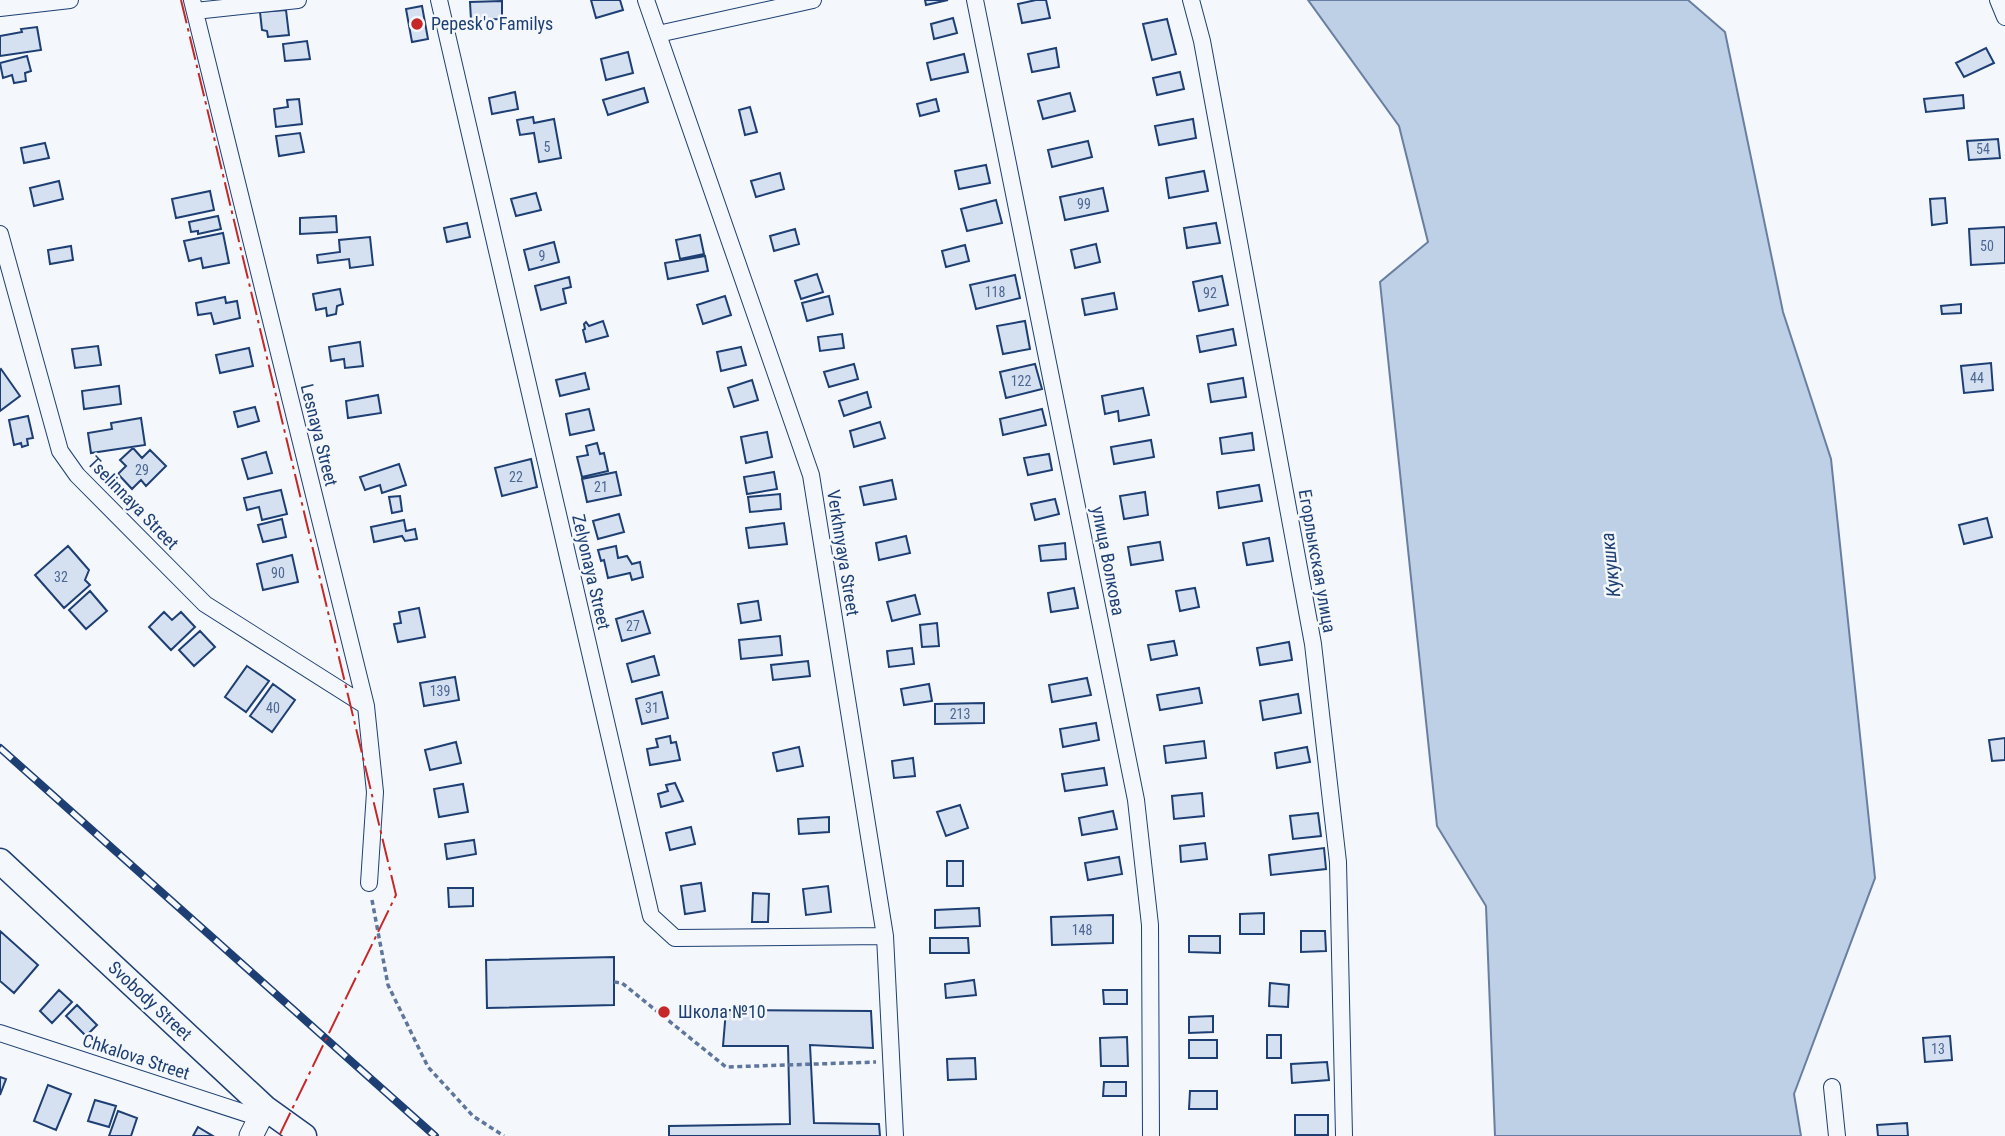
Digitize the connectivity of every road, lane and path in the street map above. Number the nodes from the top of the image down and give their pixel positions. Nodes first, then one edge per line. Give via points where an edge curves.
1 (70, 0) edge
2 (298, 0) edge
3 (439, 0) edge
4 (646, 0) edge
5 (813, 0) edge
6 (975, 0) edge
7 (1191, 0) edge
8 (1998, 0) edge
9 (194, 5) edge
10 (0, 8) edge
11 (2005, 17) edge
12 (658, 34) junction
13 (0, 234) edge
14 (366, 706) junction
15 (0, 861) edge
16 (369, 883) joint
17 (885, 936) junction
18 (614, 982) dead end
19 (0, 1033) edge
20 (891, 1061) junction
21 (1832, 1087) dead end
22 (259, 1121) edge
23 (304, 1136) edge
24 (504, 1136) edge
25 (895, 1136) edge
26 (1151, 1136) edge
27 (1344, 1136) edge
28 (1837, 1136) edge

1 - 10 street
2 - 9 street
3 - 17 street, Zelyonaya Street via 651,916 674,938
4 - 12 street, Verkhnyaya Street
5 - 12 street
6 - 26 street, улица Волкова via 1136,800 1150,925
7 - 27 street, Егорлыкская улица via 1313,644 1338,862
8 - 11 street
9 - 14 street, Lesnaya Street
12 - 17 street, Verkhnyaya Street via 811,475
13 - 14 street, Tselinnaya Street via 60,451 77,475 205,604
14 - 16 street, Lesnaya Street via 375,792
15 - 22 main road, Svobody Street
16 - 24 path via 388,985 428,1067 473,1116
17 - 20 street, Verkhnyaya Street
18 - 20 path via 622,983 726,1066
19 - 22 street, Chkalova Street
20 - 25 street, Verkhnyaya Street
21 - 28 street
22 - 23 main road, Svobody Street

